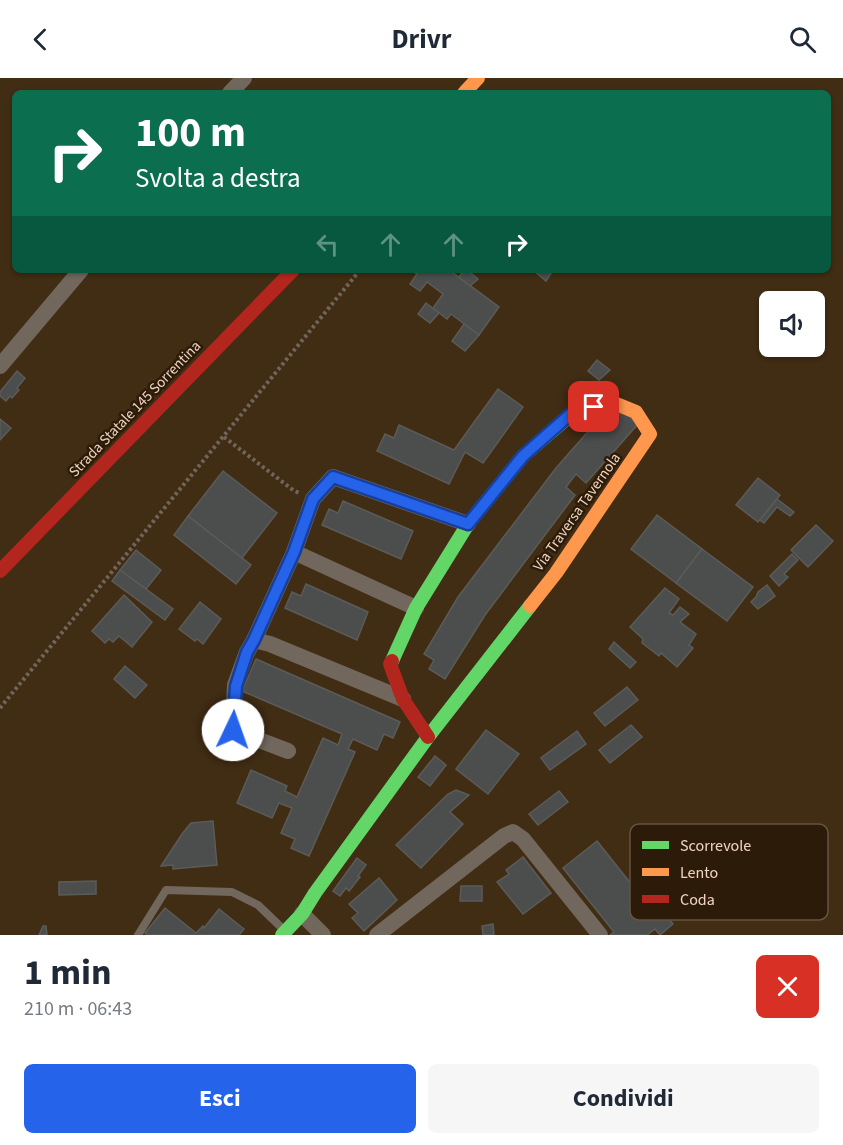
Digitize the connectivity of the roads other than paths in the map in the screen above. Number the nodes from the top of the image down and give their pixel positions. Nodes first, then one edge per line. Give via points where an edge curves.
1 (244, 78) edge
2 (478, 78) edge
3 (233, 90) edge
4 (467, 90) edge
5 (78, 273) edge
6 (290, 273) edge
7 (0, 366) edge
8 (468, 524) junction
9 (294, 552) junction
10 (0, 571) edge
11 (416, 608) junction
12 (254, 640) junction
13 (403, 699) junction
14 (428, 737) junction
15 (288, 752) dead end
16 (302, 914) junction
17 (284, 933) edge
18 (138, 935) edge
19 (323, 935) edge
20 (377, 935) edge
21 (600, 935) edge

1 - 3 street
2 - 4 main road
5 - 7 street
6 - 10 main road, Strada Statale 145 Sorrentina
8 - 9 street via 333,477 313,499
8 - 11 main road, Via Traversa Tavernola
8 - 14 main road, Via Traversa Tavernola via 523,456 574,411 614,403 636,412 650,434 556,573
9 - 11 street
9 - 12 street
11 - 13 main road, Via Traversa Tavernola via 390,664
12 - 13 street
12 - 15 street via 236,686 233,730
13 - 14 main road, Via Traversa Tavernola
14 - 16 main road, Via Traversa Tavernola
16 - 17 main road, Via Traversa Tavernola
16 - 19 street
17 - 18 lane via 258,905 232,892 166,891
20 - 21 street via 513,832 523,839

